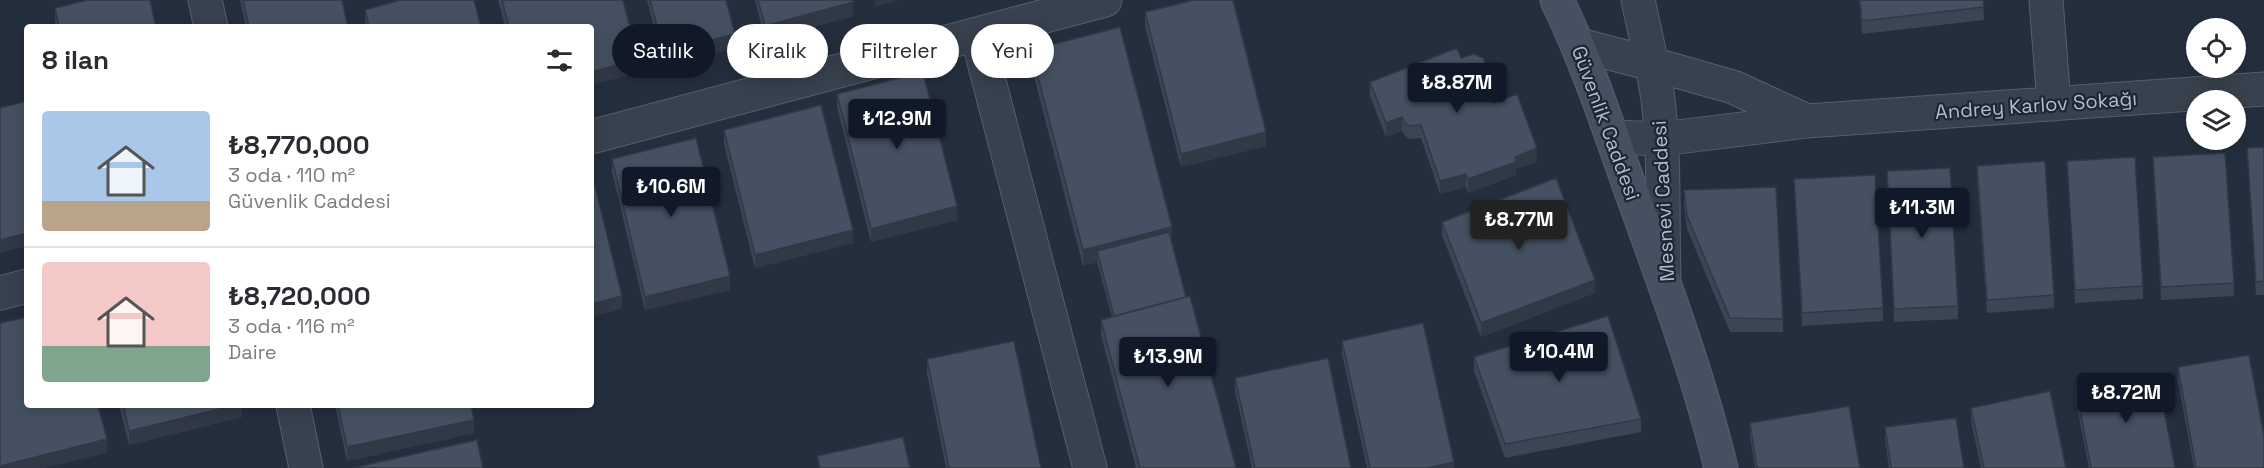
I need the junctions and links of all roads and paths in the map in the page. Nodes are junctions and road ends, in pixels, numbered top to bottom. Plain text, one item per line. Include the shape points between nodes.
1 (205, 0) edge
2 (1105, 0) edge
3 (1557, 0) edge
4 (1638, 0) edge
5 (2046, 0) edge
6 (210, 24) edge
7 (1017, 24) edge
8 (971, 37) edge
9 (1579, 45) junction
10 (1652, 64) junction
11 (988, 78) edge
12 (2264, 89) edge
13 (2055, 104) junction
14 (1807, 122) junction
15 (594, 136) edge
16 (1612, 137) junction
17 (1661, 139) junction
18 (1664, 281) junction
19 (24, 287) edge
20 (0, 293) edge
21 (294, 408) edge
22 (306, 468) edge
23 (1090, 468) edge
24 (1719, 468) edge

1 - 6 street
2 - 7 street
3 - 9 main road, Güvenlik Caddesi
4 - 10 street, Mesnevi Caddesi
5 - 13 street
8 - 15 street
9 - 10 street, Andrey Karlov Sokağı
9 - 16 main road, Güvenlik Caddesi
10 - 14 street, Andrey Karlov Sokağı via 1733,87
10 - 17 street, Mesnevi Caddesi
11 - 23 street
12 - 13 street, Andrey Karlov Sokağı
13 - 14 street, Andrey Karlov Sokağı
14 - 17 street, Andrey Karlov Sokağı
16 - 17 street, Andrey Karlov Sokağı
16 - 18 main road, Güvenlik Caddesi
17 - 18 street, Mesnevi Caddesi
18 - 24 main road, Mesnevi Caddesi via 1706,411
19 - 20 street
21 - 22 street

